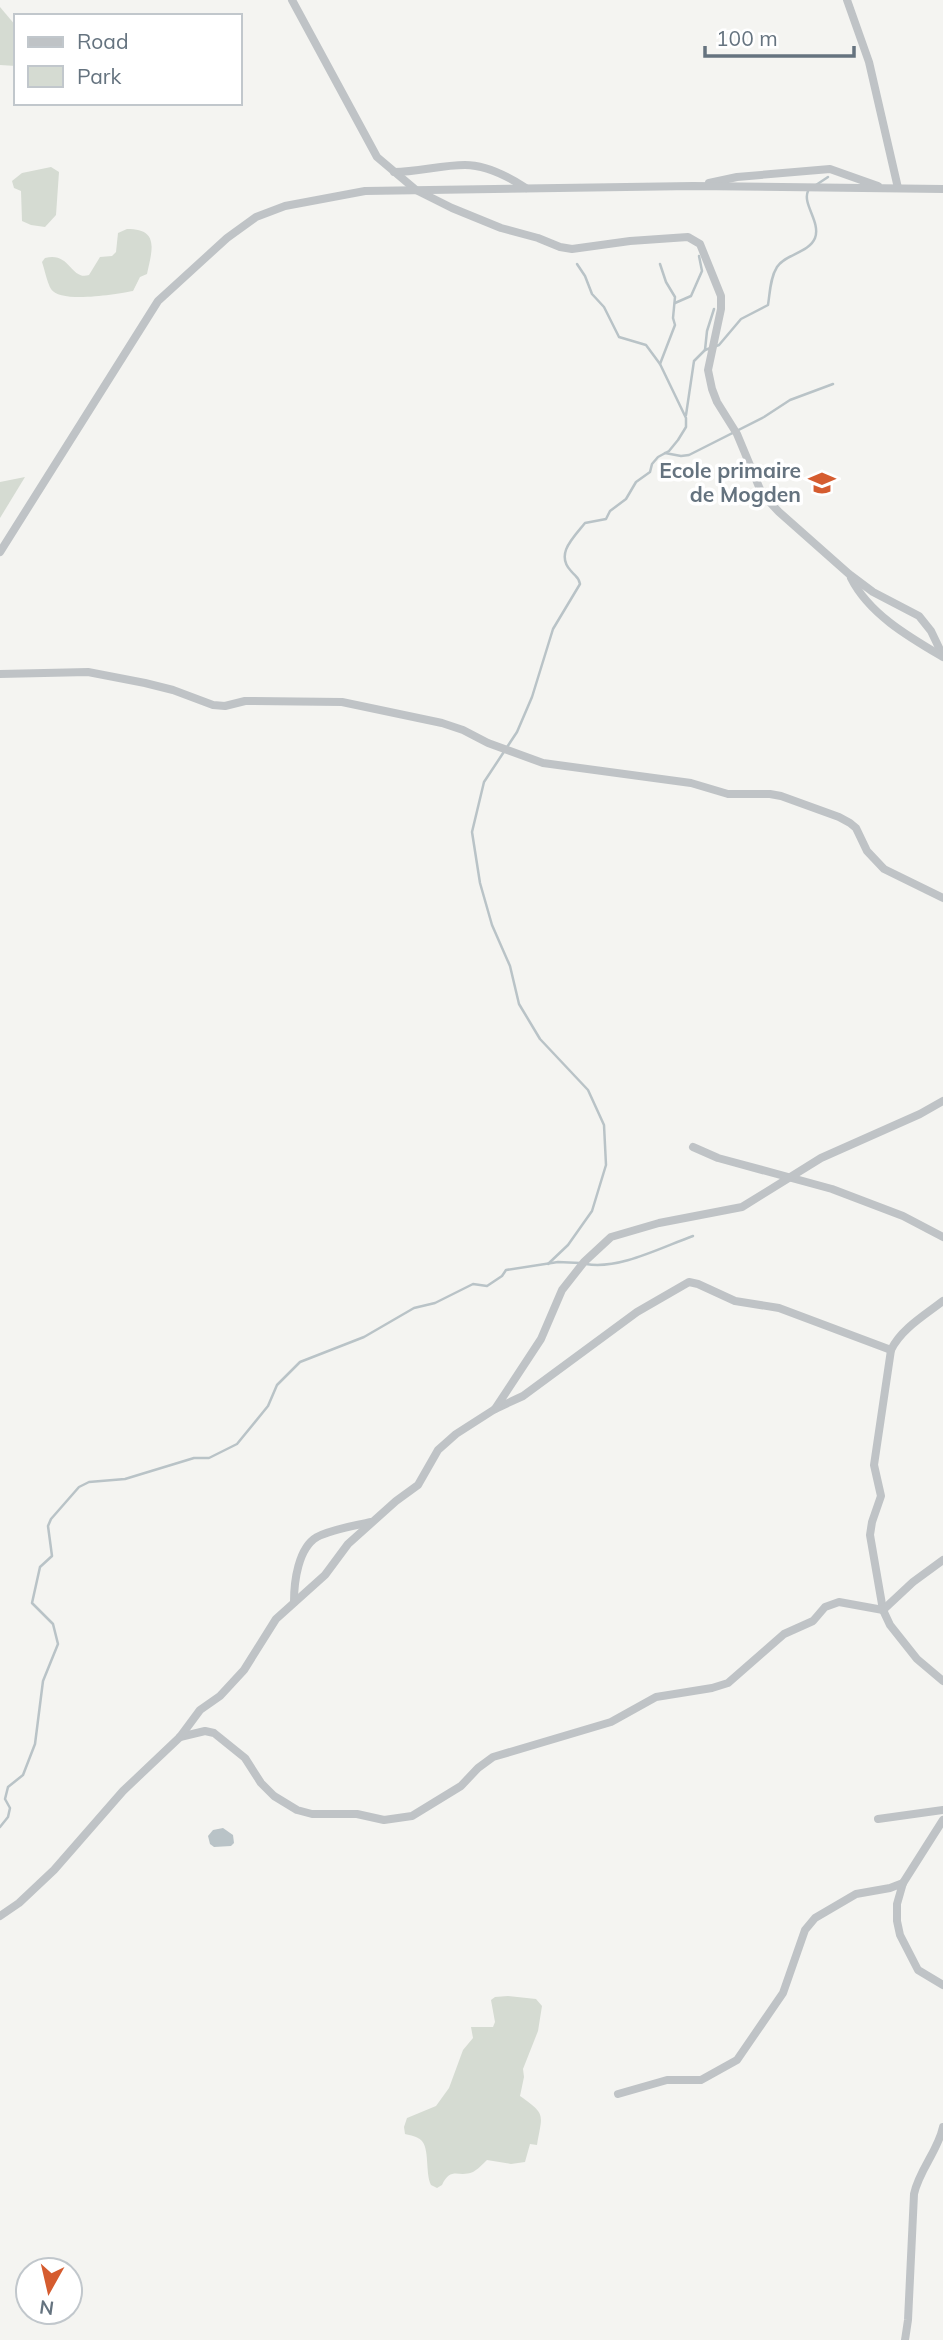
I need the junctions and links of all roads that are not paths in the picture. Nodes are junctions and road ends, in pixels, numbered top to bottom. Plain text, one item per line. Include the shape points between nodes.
1 (292, 0) edge
2 (847, 0) edge
3 (394, 172) junction
4 (693, 186) junction
5 (526, 188) junction
6 (884, 188) junction
7 (898, 188) junction
8 (943, 189) edge
9 (416, 190) junction
10 (0, 552) edge
11 (849, 574) junction
12 (943, 656) edge
13 (0, 674) edge
14 (943, 898) edge
15 (943, 1101) edge
16 (693, 1147) dead end
17 (789, 1179) junction
18 (943, 1237) edge
19 (943, 1301) edge
20 (891, 1350) junction
21 (495, 1409) junction
22 (373, 1521) junction
23 (943, 1560) edge
24 (294, 1602) junction
25 (883, 1610) junction
26 (943, 1681) edge
27 (180, 1737) junction
28 (943, 1810) edge
29 (878, 1819) dead end
30 (943, 1820) edge
31 (903, 1882) junction
32 (0, 1916) edge
33 (943, 1985) edge
34 (618, 2094) dead end
35 (942, 2135) edge
36 (905, 2340) edge

1 - 3 street via 377,157
2 - 7 street via 869,62
3 - 5 street via 468,165
3 - 9 street
4 - 5 street
4 - 6 street
4 - 6 street via 737,177 830,169
5 - 9 street
6 - 7 street
7 - 8 street
9 - 10 street via 365,191 285,206 256,217 227,237 158,301
9 - 11 street via 501,228 560,247 688,237 700,244 721,296 708,370 717,402 737,434 762,494
11 - 12 street via 869,604
11 - 12 street via 919,616
13 - 14 street via 88,672 225,706 245,701 342,702 442,723 543,763 691,783 728,794 794,799 850,823 884,869
15 - 17 street via 821,1158
16 - 17 street
17 - 18 street via 832,1188
17 - 21 street via 742,1207 611,1237 562,1290 541,1339
19 - 20 street via 907,1329
20 - 21 street via 779,1308 735,1301 689,1282 637,1312 523,1396
20 - 25 street via 874,1465 881,1496 870,1535
21 - 22 street via 438,1450 418,1485
22 - 24 street
22 - 24 street via 313,1539 295,1572
23 - 25 street
24 - 27 street via 276,1619 244,1670 200,1710
25 - 26 street via 917,1659
25 - 27 street via 832,1602 813,1621 784,1634 729,1683 656,1697 611,1722 493,1757 461,1786 399,1819 297,1810 274,1796 245,1758 214,1733
27 - 32 street via 123,1791 54,1870
28 - 29 street
30 - 31 street
31 - 33 street via 897,1904 900,1935 918,1970
31 - 34 street via 856,1894 815,1918 805,1930 783,1993 737,2060 702,2080 667,2080
35 - 36 street via 914,2194

